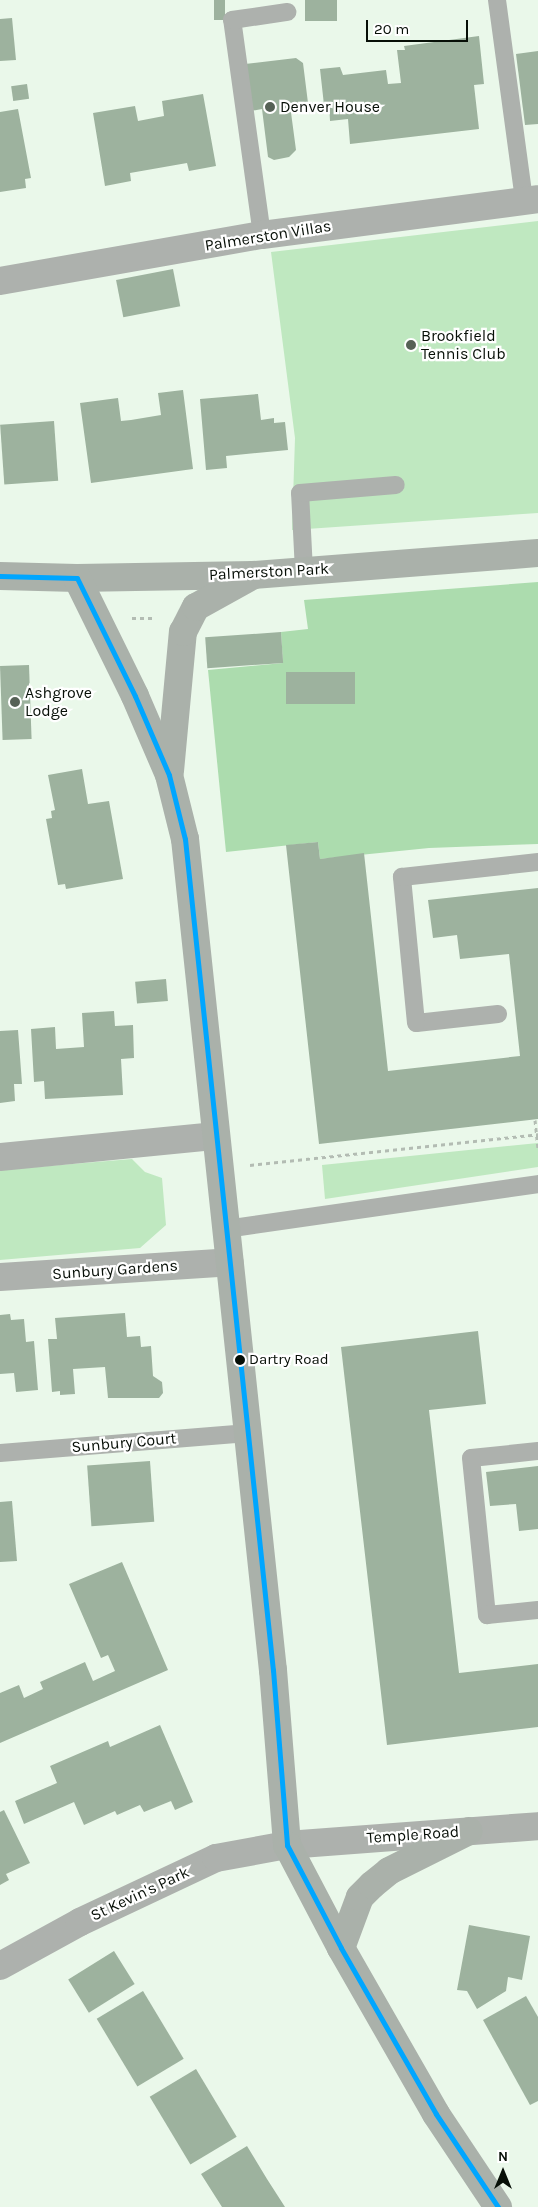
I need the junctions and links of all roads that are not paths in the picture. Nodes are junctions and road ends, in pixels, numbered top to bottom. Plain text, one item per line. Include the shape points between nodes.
1 (497, 0) edge
2 (287, 12) dead end
3 (531, 200) edge
4 (262, 235) junction
5 (0, 281) edge
6 (396, 485) dead end
7 (538, 553) edge
8 (304, 571) junction
9 (253, 575) junction
10 (0, 576) edge
11 (76, 578) junction
12 (169, 775) junction
13 (538, 862) edge
14 (498, 1014) dead end
15 (216, 1136) junction
16 (0, 1157) edge
17 (538, 1184) edge
18 (226, 1229) junction
19 (230, 1262) junction
20 (0, 1277) edge
21 (248, 1432) junction
22 (538, 1451) edge
23 (0, 1453) edge
24 (538, 1610) edge
25 (538, 1826) edge
26 (469, 1831) junction
27 (287, 1845) junction
28 (341, 1948) junction
29 (0, 1966) edge
30 (498, 2207) edge

1 - 3 lane
2 - 4 lane via 232,20
3 - 4 street, Palmerston Villas
4 - 5 street, Palmerston Villas
6 - 8 lane via 300,493
7 - 8 main road, Palmerston Park
8 - 9 main road, Palmerston Park
9 - 11 main road, Palmerston Park
9 - 12 main road via 196,606 182,632
10 - 11 main road, Palmerston Park
11 - 12 main road via 136,696
12 - 15 main road via 184,839
13 - 14 lane via 402,877 416,1023
15 - 16 street
15 - 18 main road
17 - 18 lane
18 - 19 main road
19 - 20 street, Sunbury Gardens
19 - 21 main road
21 - 23 lane, Sunbury Court
21 - 27 main road via 273,1670
22 - 24 lane via 471,1458 487,1614
25 - 26 street, Temple Road
26 - 27 street, Temple Road
26 - 28 main road via 389,1870 372,1885 360,1897
27 - 28 main road
27 - 29 street, St Kevin's Park via 216,1858 80,1922
28 - 30 main road via 436,2114

